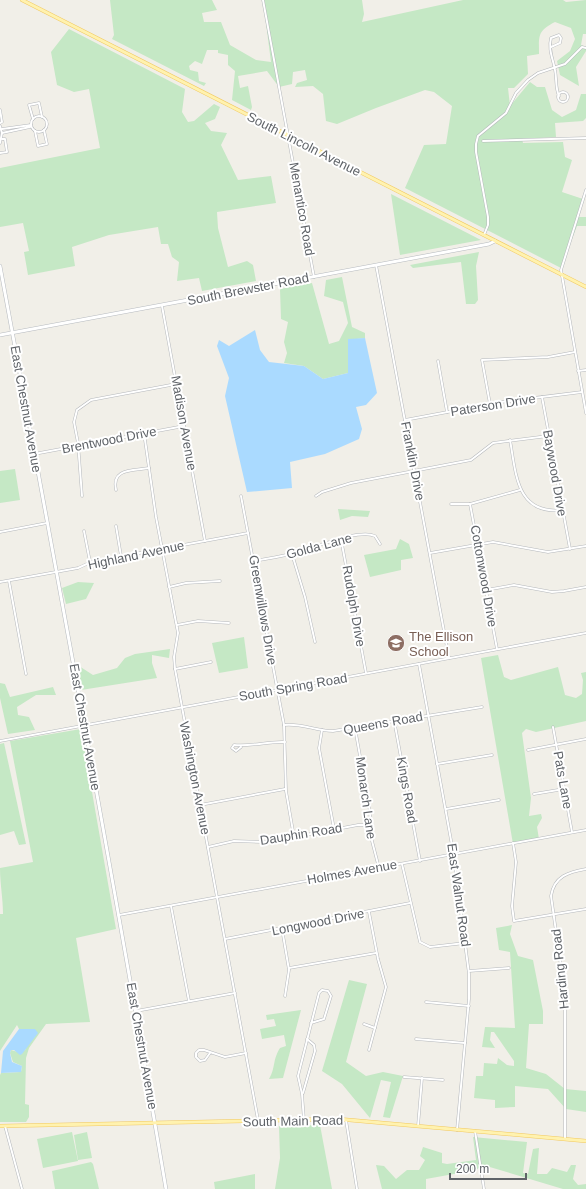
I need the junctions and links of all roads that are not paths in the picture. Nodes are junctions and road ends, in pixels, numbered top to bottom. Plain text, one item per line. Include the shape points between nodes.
1 (22, 0) edge
2 (263, 0) edge
3 (551, 47) junction
4 (586, 48) edge
5 (555, 67) junction
6 (559, 96) junction
7 (0, 110) edge
8 (42, 117) junction
9 (33, 120) junction
10 (0, 123) edge
11 (31, 125) junction
12 (0, 126) edge
13 (2, 129) junction
14 (44, 130) junction
15 (35, 131) junction
16 (2, 132) junction
17 (288, 136) junction
18 (586, 138) edge
19 (2, 139) junction
20 (483, 141) dead end
21 (0, 143) edge
22 (0, 153) edge
23 (586, 190) edge
24 (484, 235) junction
25 (495, 241) junction
26 (376, 265) junction
27 (0, 266) edge
28 (561, 274) junction
29 (314, 277) junction
30 (586, 287) edge
31 (162, 306) junction
32 (12, 332) junction
33 (0, 335) edge
34 (574, 352) junction
35 (438, 361) dead end
36 (586, 370) edge
37 (578, 371) junction
38 (176, 384) junction
39 (582, 392) junction
40 (542, 397) junction
41 (490, 404) junction
42 (447, 412) junction
43 (586, 413) edge
44 (405, 420) junction
45 (184, 426) junction
46 (144, 433) junction
47 (548, 436) junction
48 (510, 440) junction
49 (78, 446) junction
50 (34, 454) junction
51 (149, 468) junction
52 (415, 470) junction
53 (116, 490) dead end
54 (520, 490) junction
55 (82, 496) dead end
56 (241, 496) dead end
57 (316, 496) dead end
58 (451, 504) dead end
59 (470, 504) junction
60 (562, 510) junction
61 (47, 523) junction
62 (116, 526) dead end
63 (0, 532) edge
64 (84, 532) dead end
65 (248, 533) junction
66 (341, 539) junction
67 (205, 541) junction
68 (380, 544) dead end
69 (478, 545) junction
70 (586, 546) edge
71 (162, 549) junction
72 (570, 549) junction
73 (430, 553) junction
74 (292, 554) junction
75 (121, 556) junction
76 (254, 561) junction
77 (90, 562) junction
78 (56, 572) junction
79 (9, 581) junction
80 (220, 581) dead end
81 (0, 582) edge
82 (169, 587) junction
83 (586, 587) edge
84 (486, 590) junction
85 (229, 623) dead end
86 (177, 625) junction
87 (586, 633) edge
88 (315, 642) dead end
89 (497, 649) junction
90 (449, 658) junction
91 (211, 662) dead end
92 (419, 664) junction
93 (175, 669) junction
94 (366, 673) junction
95 (26, 674) dead end
96 (277, 690) junction
97 (182, 707) junction
98 (482, 707) dead end
99 (428, 714) junction
100 (394, 720) junction
101 (85, 725) junction
102 (284, 725) junction
103 (354, 727) junction
104 (553, 727) dead end
105 (322, 730) junction
106 (586, 739) edge
107 (0, 741) edge
108 (285, 742) junction
109 (556, 744) junction
110 (241, 747) dead end
111 (528, 750) dead end
112 (492, 755) dead end
113 (437, 764) junction
114 (286, 789) junction
115 (564, 789) junction
116 (534, 794) dead end
117 (499, 800) dead end
118 (200, 805) junction
119 (446, 809) junction
120 (372, 825) junction
121 (334, 830) junction
122 (586, 830) edge
123 (572, 832) junction
124 (294, 837) junction
125 (513, 843) junction
126 (208, 846) junction
127 (454, 854) junction
128 (420, 860) junction
129 (402, 864) junction
130 (379, 868) junction
131 (586, 869) edge
132 (217, 897) junction
133 (410, 903) junction
134 (171, 906) junction
135 (586, 909) edge
136 (369, 912) junction
137 (119, 915) junction
138 (554, 915) junction
139 (282, 929) junction
140 (225, 939) junction
141 (465, 943) junction
142 (376, 952) junction
143 (289, 968) junction
144 (509, 968) dead end
145 (469, 971) junction
146 (235, 992) junction
147 (285, 996) dead end
148 (189, 1001) junction
149 (426, 1002) dead end
150 (469, 1006) junction
151 (136, 1011) junction
152 (311, 1023) junction
153 (364, 1024) dead end
154 (375, 1028) junction
155 (307, 1039) junction
156 (416, 1039) dead end
157 (465, 1043) junction
158 (369, 1050) dead end
159 (210, 1053) junction
160 (246, 1053) junction
161 (404, 1076) dead end
162 (422, 1078) junction
163 (443, 1080) dead end
164 (302, 1094) junction
165 (304, 1120) junction
166 (346, 1120) junction
167 (258, 1121) junction
168 (156, 1124) junction
169 (0, 1126) edge
170 (5, 1126) junction
171 (418, 1126) junction
172 (457, 1130) junction
173 (475, 1131) junction
174 (565, 1139) junction
175 (586, 1141) edge
176 (22, 1189) edge
177 (166, 1189) edge
178 (357, 1189) edge
179 (484, 1189) edge

1 - 17 main road, South Lincoln Avenue
2 - 17 street, Menantico Road
3 - 3 street via 551,38 559,35 560,43
3 - 5 street
4 - 5 street via 582,47 572,59
5 - 6 street
5 - 24 street via 528,80 516,93 506,113 476,139 488,217
6 - 6 street via 562,102 568,100 565,93
7 - 10 street
8 - 9 street
8 - 9 street via 39,103 30,105
8 - 14 street via 47,123
9 - 11 street
11 - 13 street
11 - 15 street
11 - 16 street
12 - 13 street
13 - 16 street
14 - 15 street
14 - 15 street via 47,144 38,146
16 - 19 street
17 - 24 main road, South Lincoln Avenue
17 - 29 street, Menantico Road
18 - 20 street
19 - 21 street
19 - 22 street via 5,139 7,152
23 - 28 street
24 - 25 main road, South Lincoln Avenue
25 - 26 street, South Brewster Road
25 - 28 main road, South Lincoln Avenue
26 - 29 street, South Brewster Road
26 - 44 street, Franklin Drive
27 - 32 street, East Chestnut Avenue
28 - 30 main road, South Lincoln Avenue
28 - 34 street
29 - 31 street, South Brewster Road
31 - 32 street, South Brewster Road
31 - 38 street, Madison Avenue
32 - 33 street, South Brewster Road
32 - 50 street, East Chestnut Avenue
34 - 37 street
34 - 41 street via 548,357 482,360
35 - 42 street
36 - 37 street
37 - 39 street
38 - 45 street, Madison Avenue
38 - 49 street via 85,403 77,410 74,422
39 - 40 street, Paterson Drive
39 - 43 street
40 - 41 street, Paterson Drive
40 - 47 street, Baywood Drive
41 - 42 street, Paterson Drive
42 - 44 street, Paterson Drive
44 - 52 street, Franklin Drive
45 - 46 street, Brentwood Drive
45 - 67 street, Madison Avenue
46 - 49 street, Brentwood Drive
46 - 51 street, Washington Avenue
47 - 48 street
47 - 60 street, Baywood Drive
48 - 52 street via 493,443 471,460
48 - 54 street
49 - 50 street, Brentwood Drive
49 - 55 street
50 - 61 street, East Chestnut Avenue
51 - 53 street via 118,475 114,480
51 - 71 street, Washington Avenue
52 - 57 street via 347,484
52 - 73 street, Franklin Drive
54 - 59 street
54 - 60 street via 537,507
56 - 65 street, Greenwillows Drive
58 - 59 street
59 - 69 street, Cottonwood Drive
60 - 72 street, Baywood Drive
61 - 63 street
61 - 78 street, East Chestnut Avenue
62 - 75 street
64 - 77 street
65 - 67 street, Highland Avenue
65 - 76 street, Greenwillows Drive
66 - 68 street, Golda Lane via 369,534 377,538
66 - 74 street, Golda Lane
66 - 94 street, Rudolph Drive
67 - 71 street, Highland Avenue
69 - 72 street via 499,542 548,552
69 - 73 street
69 - 84 street, Cottonwood Drive
70 - 72 street
71 - 75 street, Highland Avenue
71 - 82 street, Washington Avenue
73 - 90 street, Franklin Drive
74 - 76 street, Golda Lane
74 - 88 street
75 - 77 street, Highland Avenue
76 - 96 street, Greenwillows Drive
77 - 78 street, Highland Avenue via 78,568
78 - 79 street, Highland Avenue
78 - 101 street, East Chestnut Avenue
79 - 81 street, Highland Avenue
79 - 95 street
80 - 82 street
82 - 86 street, Washington Avenue
83 - 84 street via 556,592 514,585
84 - 89 street, Cottonwood Drive
85 - 86 street via 198,621
86 - 93 street, Washington Avenue
87 - 89 street, South Spring Road
89 - 90 street, South Spring Road
90 - 92 street, South Spring Road
91 - 93 street
92 - 94 street, South Spring Road
92 - 99 street, East Walnut Road
93 - 97 street, Washington Avenue
94 - 96 street, South Spring Road
96 - 97 street, South Spring Road
96 - 102 street, Greenwillows Drive
97 - 101 street, South Spring Road
97 - 118 street, Washington Avenue
98 - 99 street, Queens Road
99 - 100 street, Queens Road
99 - 113 street, East Walnut Road
100 - 103 street, Queens Road
100 - 128 street, Kings Road
101 - 107 street, South Spring Road
101 - 137 street, East Chestnut Avenue
102 - 105 street, Queens Road via 304,725
102 - 108 street, Greenwillows Drive
103 - 105 street, Queens Road via 333,731
103 - 120 street, Monarch Lane
104 - 109 street, Pats Lane
105 - 121 street via 319,748
106 - 109 street
108 - 110 street via 234,745 232,748 236,751
108 - 114 street, Greenwillows Drive
109 - 111 street
109 - 115 street, Pats Lane
112 - 113 street
113 - 119 street, East Walnut Road
114 - 118 street
114 - 124 street, Greenwillows Drive
115 - 116 street
115 - 123 street, Pats Lane
117 - 119 street
118 - 126 street, Washington Avenue
119 - 127 street, East Walnut Road
120 - 121 street, Dauphin Road
120 - 130 street, Monarch Lane via 372,841
121 - 124 street, Dauphin Road
122 - 123 street, Holmes Avenue
123 - 125 street, Holmes Avenue
124 - 126 street, Dauphin Road via 262,842 234,841
125 - 127 street, Holmes Avenue
125 - 138 street via 516,862 512,893 514,920
126 - 132 street, Washington Avenue
127 - 128 street, Holmes Avenue
127 - 141 street, East Walnut Road
128 - 129 street, Holmes Avenue
129 - 130 street, Holmes Avenue
129 - 133 street
130 - 132 street, Holmes Avenue
131 - 138 street, Harding Road via 566,874 555,884 551,896
132 - 134 street, Holmes Avenue
132 - 140 street, Washington Avenue
133 - 136 street, Longwood Drive
133 - 141 street via 418,939 424,945 434,948
134 - 137 street, Holmes Avenue
134 - 148 street
135 - 138 street
136 - 139 street, Longwood Drive
136 - 142 street
137 - 151 street, East Chestnut Avenue
138 - 174 street, Harding Road via 565,995
139 - 140 street, Longwood Drive
139 - 143 street
140 - 146 street, Washington Avenue
141 - 145 street, East Walnut Road
142 - 143 street
142 - 154 street via 386,987
143 - 147 street
144 - 145 street
145 - 150 street, East Walnut Road
146 - 148 street
146 - 160 street, Washington Avenue
148 - 151 street
149 - 150 street
150 - 157 street, East Walnut Road
151 - 168 street, East Chestnut Avenue
152 - 152 street via 324,1019 331,996 328,991 322,990 319,993
152 - 155 street
153 - 154 street
154 - 158 street
155 - 164 street via 298,1076
155 - 164 street via 314,1045 315,1051
156 - 157 street
157 - 172 street, East Walnut Road
159 - 159 street via 205,1060 200,1061 196,1057 199,1050
159 - 160 street via 225,1057
160 - 167 street, Washington Avenue
161 - 162 street
162 - 163 street
162 - 171 street
164 - 165 street
165 - 166 main road, South Main Road
165 - 167 main road, South Main Road
166 - 171 main road, South Main Road
166 - 178 street
167 - 168 main road, South Main Road
168 - 170 main road, South Main Road
168 - 177 street, East Chestnut Avenue
169 - 170 main road, South Main Road
170 - 176 street
171 - 172 main road, South Main Road
172 - 173 main road, South Main Road
173 - 174 main road, South Main Road
173 - 179 street
174 - 175 main road, South Main Road

